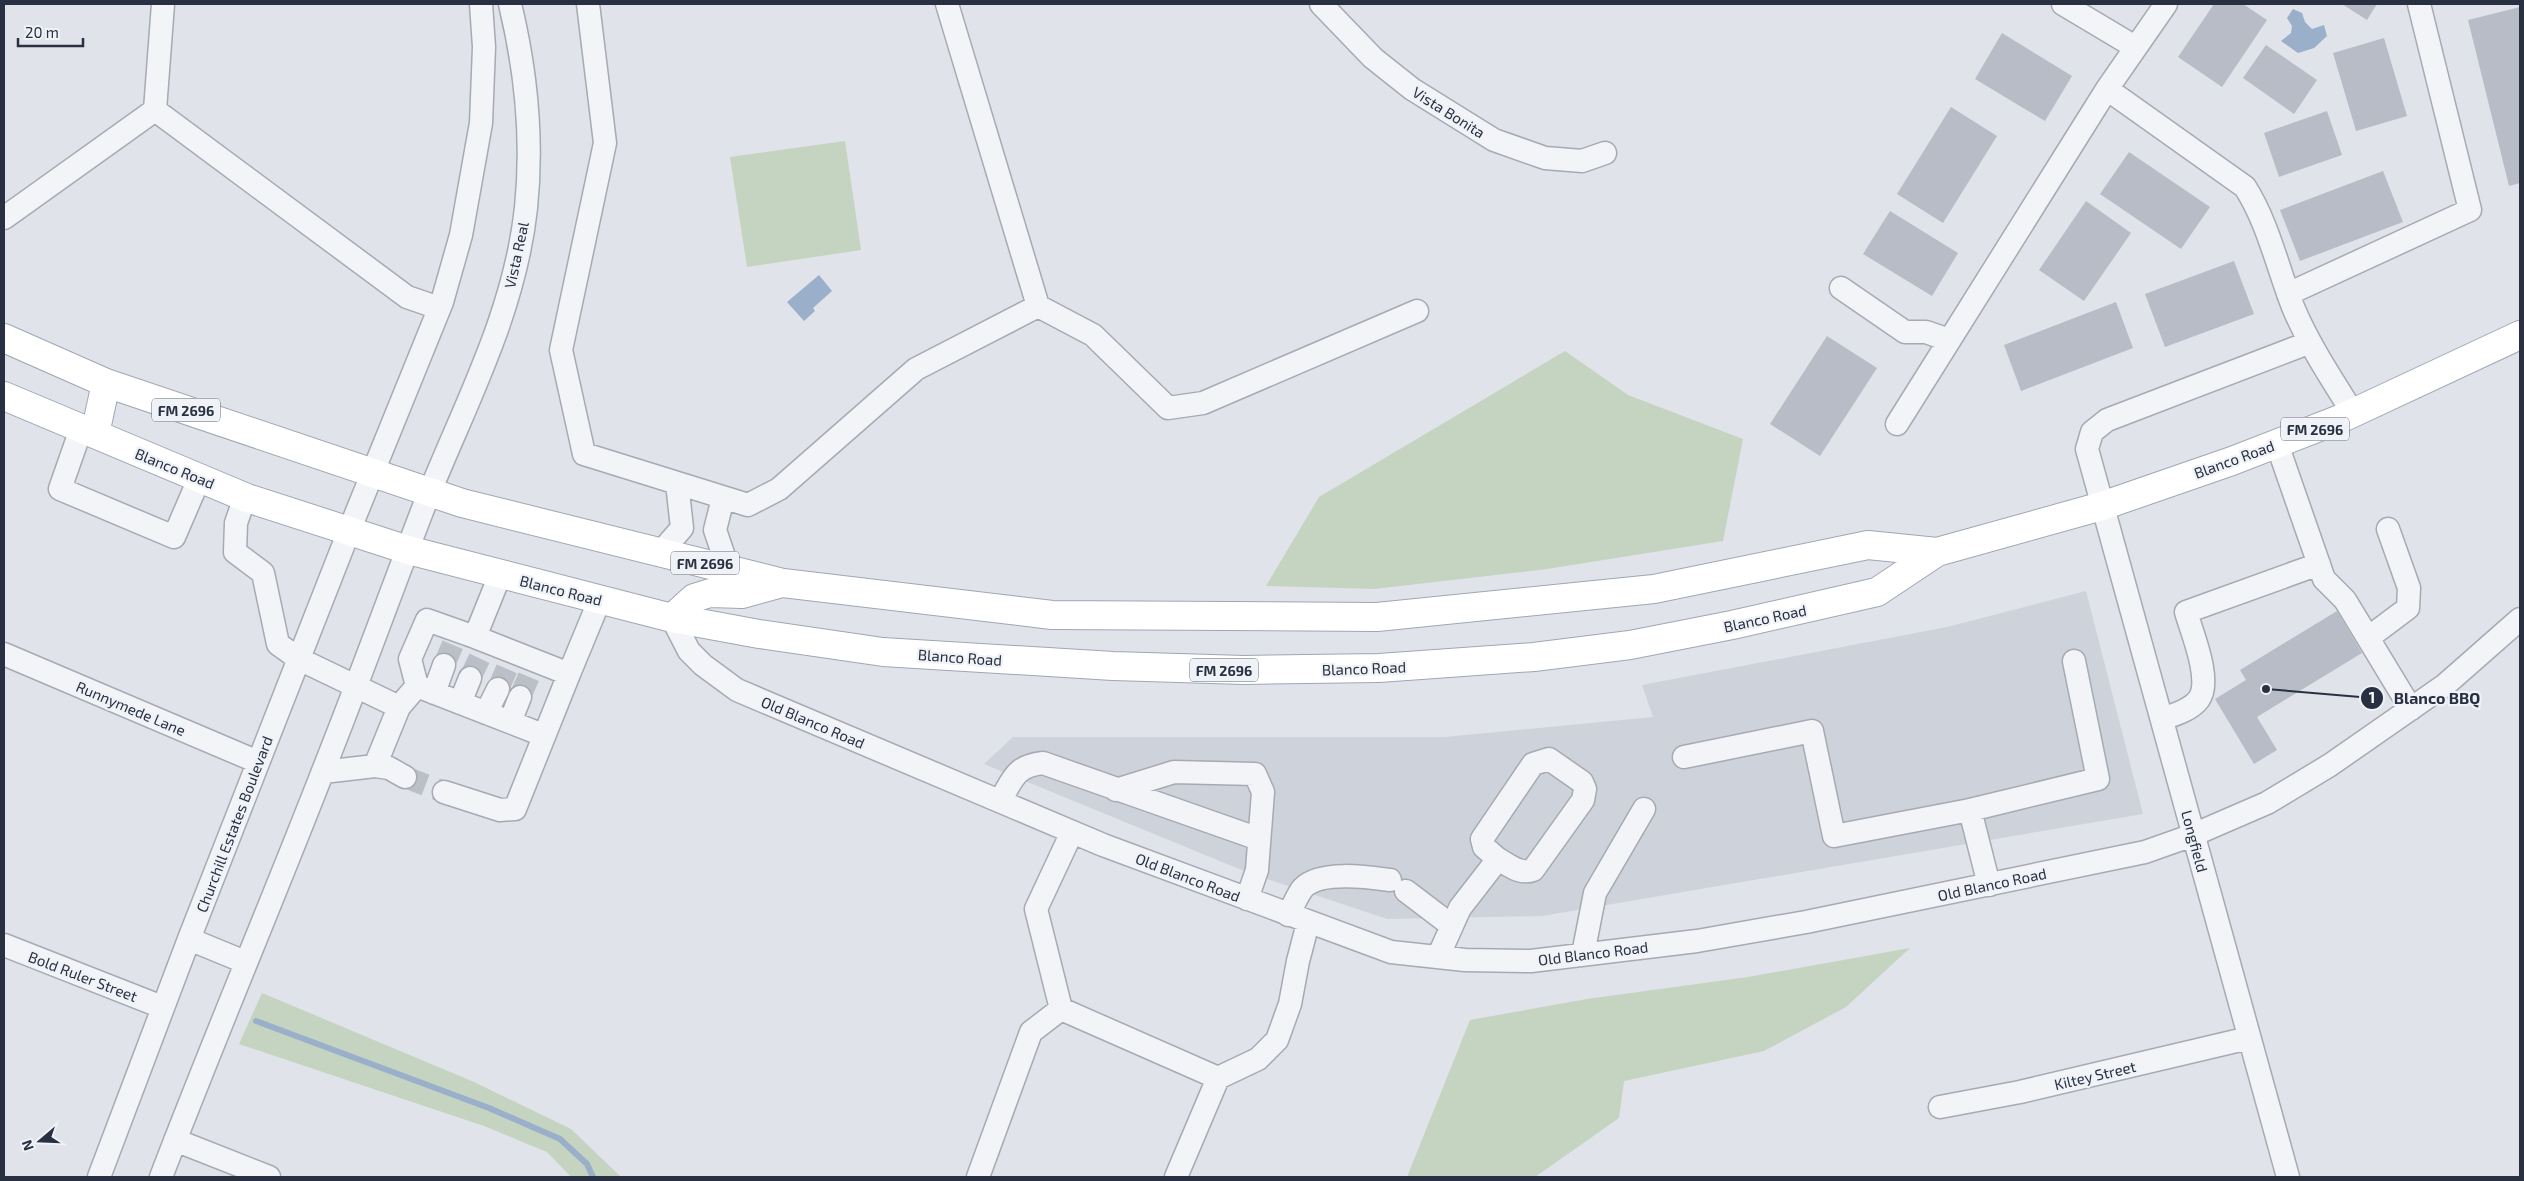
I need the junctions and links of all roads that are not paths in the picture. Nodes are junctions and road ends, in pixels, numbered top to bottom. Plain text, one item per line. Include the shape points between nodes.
1 (163, 4) edge
2 (481, 4) edge
3 (510, 4) edge
4 (588, 4) edge
5 (947, 4) edge
6 (1321, 4) edge
7 (2063, 4) edge
8 (2166, 4) edge
9 (2419, 4) edge
10 (2135, 47) junction
11 (2107, 89) junction
12 (155, 110) junction
13 (1606, 153) dead end
14 (4, 218) edge
15 (1841, 288) dead end
16 (2288, 294) junction
17 (1038, 306) junction
18 (439, 308) junction
19 (1417, 312) dead end
20 (2520, 335) edge
21 (4, 338) edge
22 (1949, 340) junction
23 (2308, 343) junction
24 (106, 383) junction
25 (4, 396) edge
26 (2353, 413) junction
27 (1897, 424) dead end
28 (88, 432) junction
29 (2277, 444) junction
30 (372, 473) junction
31 (199, 479) junction
32 (677, 483) junction
33 (430, 492) junction
34 (245, 497) junction
35 (723, 498) junction
36 (2102, 506) junction
37 (2388, 529) dead end
38 (349, 531) junction
39 (408, 550) junction
40 (661, 552) junction
41 (1937, 552) junction
42 (2319, 564) junction
43 (728, 568) junction
44 (500, 574) junction
45 (784, 583) junction
46 (600, 600) junction
47 (672, 618) junction
48 (2520, 619) edge
49 (2368, 638) junction
50 (471, 642) junction
51 (4, 654) edge
52 (299, 658) junction
53 (2074, 661) dead end
54 (444, 665) tunnel mouth
55 (569, 674) junction
56 (470, 678) tunnel mouth
57 (356, 686) junction
58 (425, 689) junction
59 (498, 689) tunnel mouth
60 (520, 697) tunnel mouth
61 (460, 703) junction
62 (399, 707) junction
63 (2411, 709) junction
64 (486, 713) junction
65 (2162, 720) junction
66 (510, 722) junction
67 (543, 735) junction
68 (1684, 757) dead end
69 (258, 762) junction
70 (375, 766) junction
71 (323, 772) junction
72 (405, 777) tunnel mouth
73 (1116, 790) junction
74 (444, 792) tunnel mouth
75 (1000, 802) junction
76 (1644, 808) dead end
77 (1970, 810) junction
78 (1072, 832) junction
79 (2193, 835) junction
80 (1259, 839) junction
81 (1498, 858) junction
82 (1989, 885) junction
83 (1247, 900) junction
84 (1298, 919) junction
85 (1452, 926) junction
86 (189, 939) junction
87 (4, 945) edge
88 (1583, 954) junction
89 (1438, 957) junction
90 (245, 962) junction
91 (162, 1008) junction
92 (1061, 1009) junction
93 (2250, 1038) junction
94 (1218, 1078) junction
95 (1940, 1106) dead end
96 (175, 1140) junction
97 (99, 1177) edge
98 (161, 1177) edge
99 (269, 1177) edge
100 (978, 1177) edge
101 (1176, 1177) edge
102 (2288, 1177) edge

1 - 12 street
2 - 18 street via 484,48 481,123 460,235
3 - 33 street, Vista Real via 522,54 528,130 526,209 512,281 494,342
4 - 32 street via 606,143 561,350 584,454
5 - 17 street
6 - 13 street, Vista Bonita via 1373,58 1412,89 1494,140 1545,158 1582,161
7 - 10 street
8 - 10 street
9 - 16 street via 2470,210
10 - 11 street
11 - 16 street via 2245,186 2259,208
11 - 22 street
12 - 14 street
12 - 18 street via 407,298
15 - 22 street via 1905,332 1926,332
16 - 23 street
17 - 19 street via 1093,335 1168,408 1203,403
17 - 35 street via 916,370 779,489 748,505
18 - 30 street
20 - 26 main road, Blanco Road / FM 2696
21 - 24 main road, Blanco Road / FM 2696
22 - 27 street
23 - 26 street
23 - 36 street, Longfield via 2107,420 2092,432 2087,449
24 - 28 main road
24 - 30 main road, Blanco Road / FM 2696
25 - 28 main road, Blanco Road / FM 2696
26 - 29 main road, Blanco Road / FM 2696
28 - 31 main road, Blanco Road / FM 2696
28 - 31 street via 60,489 68,493 174,537
29 - 36 main road, Blanco Road / FM 2696
29 - 42 street
30 - 33 main road, Blanco Road / FM 2696
30 - 38 street, Churchill Estates Boulevard
31 - 34 main road, Blanco Road / FM 2696
32 - 35 street
32 - 40 street via 682,528
33 - 39 street, Vista Real
33 - 40 main road, Blanco Road / FM 2696
34 - 38 main road, Blanco Road / FM 2696
34 - 52 street via 236,523 235,552 264,573 278,644
35 - 43 street via 715,530
36 - 41 main road, Blanco Road / FM 2696
36 - 65 street, Longfield
37 - 49 street via 2410,588 2408,608
38 - 39 main road, Blanco Road / FM 2696
38 - 52 street, Churchill Estates Boulevard
39 - 44 main road, Blanco Road / FM 2696
39 - 57 street
40 - 43 main road, Blanco Road / FM 2696
41 - 45 main road, Blanco Road / FM 2696 via 1868,545 1654,589 1377,616 1052,615
41 - 47 main road, Blanco Road / FM 2696 via 1877,592 1732,626 1630,645 1534,657 1379,668 1244,670 1150,667 883,652
42 - 49 street via 2324,579 2345,600
42 - 65 street via 2186,612 2204,678 2200,698 2186,710
43 - 45 main road, Blanco Road / FM 2696
44 - 46 main road, Blanco Road / FM 2696
44 - 50 street
45 - 47 main road via 742,594 710,593 694,598
46 - 47 main road, Blanco Road / FM 2696
46 - 55 street
47 - 75 street, Old Blanco Road via 688,651 737,690
48 - 63 street, Old Blanco Road via 2445,685
49 - 63 street
50 - 55 street via 533,669
50 - 58 street via 427,620 410,659
51 - 69 street, Runnymede Lane
52 - 57 street
52 - 69 street, Churchill Estates Boulevard
53 - 77 street via 2098,779
54 - 58 street
55 - 67 street
56 - 61 street
57 - 62 street
57 - 71 street
58 - 61 street
58 - 62 street
59 - 64 street
60 - 66 street
61 - 64 street
62 - 70 street
63 - 79 street, Old Blanco Road via 2330,766 2267,803
64 - 66 street
65 - 79 street, Longfield
66 - 67 street
67 - 74 street via 515,809 500,810
68 - 77 street via 1812,731 1834,836
69 - 86 street, Churchill Estates Boulevard
70 - 71 street
70 - 72 street via 389,768
71 - 90 street
73 - 75 street via 1042,763 1017,771
73 - 80 street
73 - 80 street via 1174,772 1255,774 1263,792
75 - 78 street, Old Blanco Road
76 - 88 street via 1595,893
77 - 82 street
78 - 83 street, Old Blanco Road
78 - 92 street via 1036,909
79 - 82 street, Old Blanco Road via 2144,852
79 - 93 street, Longfield
80 - 83 street via 1257,870
81 - 81 street via 1484,847 1482,839 1533,764 1549,759 1582,782 1585,789 1582,800 1533,870 1519,871
81 - 85 street via 1460,908
82 - 88 street, Old Blanco Road via 1706,939
83 - 84 street, Old Blanco Road
84 - 85 street via 1302,889 1308,884 1329,878 1361,876 1398,886
84 - 89 street, Old Blanco Road via 1391,952
84 - 94 street via 1298,961 1290,1004 1278,1040 1258,1059
85 - 89 street
86 - 90 street
86 - 91 street, Churchill Estates Boulevard
87 - 91 street, Bold Ruler Street
88 - 89 street, Old Blanco Road via 1531,961
90 - 96 street
91 - 97 street, Churchill Estates Boulevard
92 - 94 street
92 - 100 street via 1031,1032
93 - 95 street, Kiltey Street via 2020,1092
93 - 102 street, Longfield
94 - 101 street
96 - 98 street
96 - 99 street

